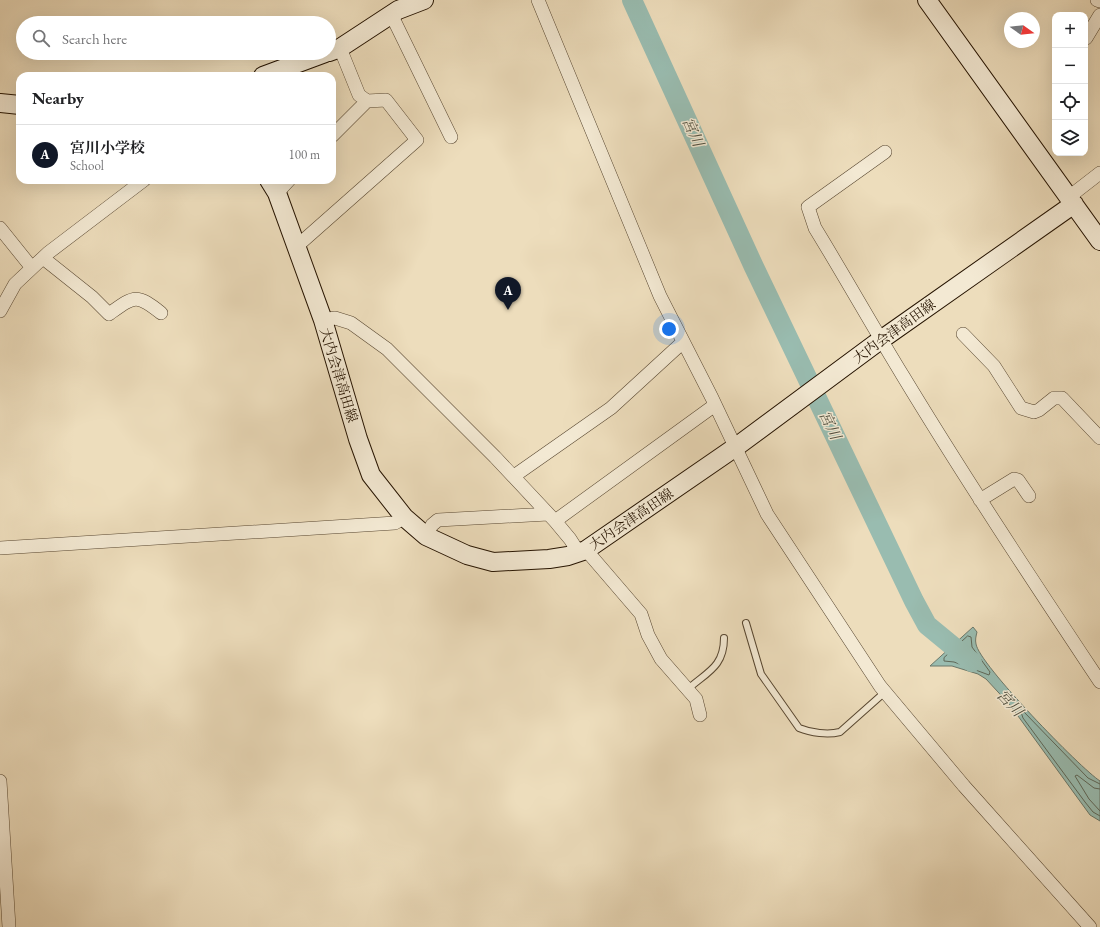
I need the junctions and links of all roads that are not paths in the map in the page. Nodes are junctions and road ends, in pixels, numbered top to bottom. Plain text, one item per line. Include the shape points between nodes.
1 (424, 0) edge
2 (538, 0) edge
3 (928, 0) edge
4 (1097, 0) edge
5 (1100, 1) edge
6 (391, 14) junction
7 (1100, 15) edge
8 (1088, 35) edge
9 (336, 48) edge
10 (336, 59) edge
11 (307, 60) edge
12 (274, 72) edge
13 (367, 101) junction
14 (0, 103) edge
15 (16, 105) edge
16 (336, 132) edge
17 (451, 137) dead end
18 (885, 152) dead end
19 (1100, 173) edge
20 (139, 184) edge
21 (273, 186) edge
22 (1072, 200) junction
23 (0, 228) edge
24 (1100, 241) edge
25 (296, 247) junction
26 (43, 258) junction
27 (32, 268) junction
28 (0, 311) edge
29 (161, 313) dead end
30 (323, 320) junction
31 (963, 334) dead end
32 (683, 342) junction
33 (879, 342) junction
34 (715, 405) junction
35 (1100, 438) edge
36 (738, 445) junction
37 (514, 476) junction
38 (1029, 496) dead end
39 (980, 500) junction
40 (404, 517) junction
41 (552, 517) junction
42 (426, 536) junction
43 (0, 548) edge
44 (582, 552) junction
45 (746, 623) dead end
46 (724, 638) dead end
47 (1095, 665) edge
48 (1100, 682) edge
49 (688, 689) junction
50 (886, 692) junction
51 (700, 715) dead end
52 (0, 782) edge
53 (9, 927) edge
54 (1090, 927) edge

1 - 6 main road
2 - 32 street via 660,296
3 - 22 main road
4 - 5 street
6 - 9 main road
6 - 17 street
7 - 8 street
10 - 13 street via 359,95
11 - 12 main road
13 - 16 street
13 - 25 street via 386,100 417,140
14 - 15 main road
18 - 33 street via 808,207 815,228
19 - 22 street
20 - 26 street
21 - 25 main road, 大内会津高田線
22 - 24 main road
22 - 33 main road, 大内会津高田線
23 - 27 street
25 - 30 main road, 大内会津高田線
26 - 27 street
26 - 29 street via 110,314 128,300 135,298 146,301
27 - 28 street via 15,284
30 - 37 street via 335,318 351,323 387,349
30 - 40 main road, 大内会津高田線 via 371,474
31 - 35 street via 994,366 1021,408 1034,412 1054,398 1062,398
32 - 34 street
32 - 37 street via 611,408
33 - 36 main road, 大内会津高田線
33 - 39 street
34 - 36 street
34 - 41 street
36 - 44 main road, 大内会津高田線
36 - 50 street via 768,514
37 - 41 street
38 - 39 street via 1018,480 1014,479
39 - 47 street
40 - 42 main road, 大内会津高田線
40 - 43 street via 395,523
41 - 42 street via 438,520
41 - 44 street
42 - 44 main road, 大内会津高田線 via 468,555 493,562 549,559
44 - 49 street via 642,614 648,635 661,658
45 - 50 lane via 761,674 799,728 834,734 840,732
46 - 49 lane via 724,649 719,662
47 - 48 street
49 - 51 street via 696,698
50 - 54 street via 964,786
52 - 53 street

